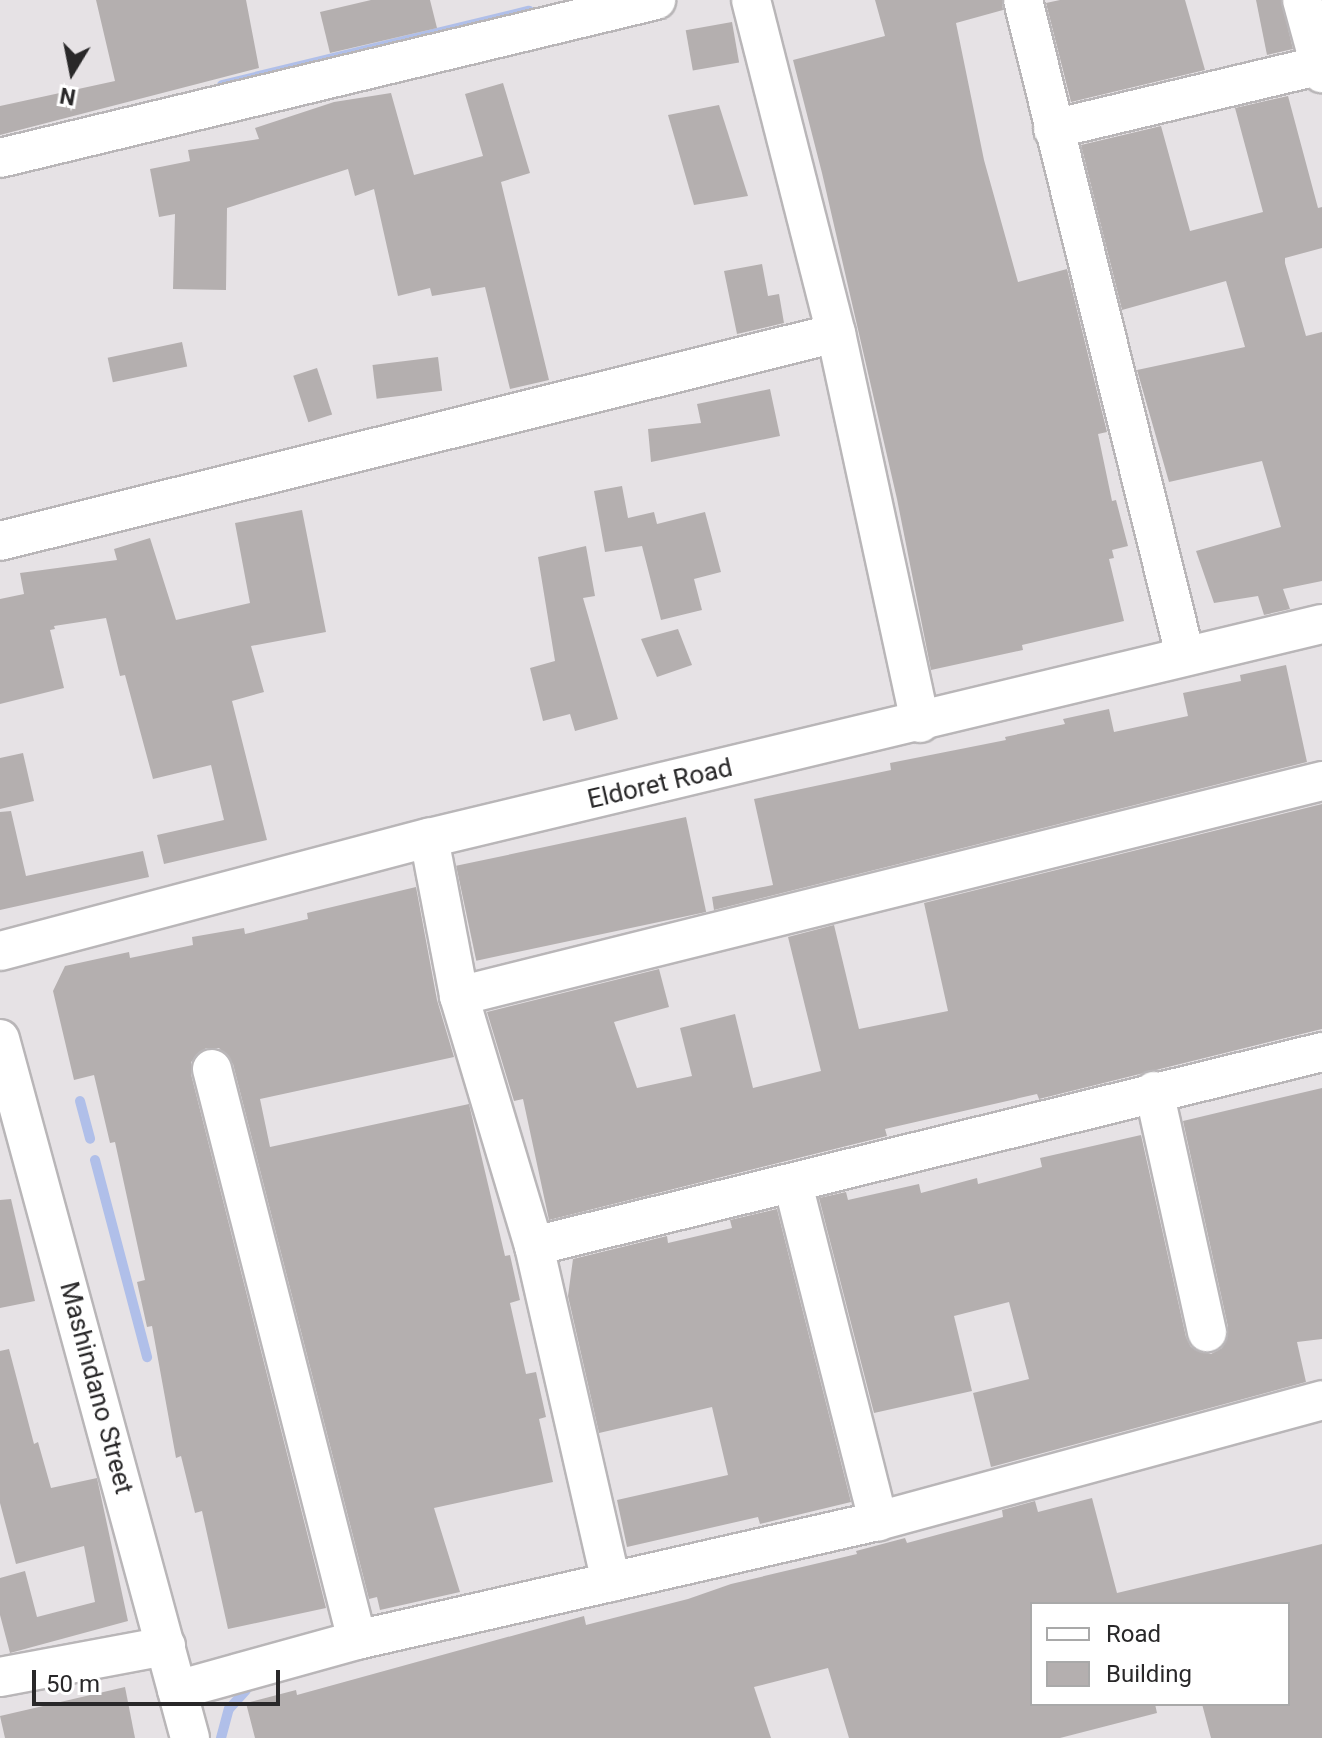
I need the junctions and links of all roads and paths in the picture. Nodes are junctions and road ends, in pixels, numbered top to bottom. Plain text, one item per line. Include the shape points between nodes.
1 (656, 0) edge
2 (751, 0) edge
3 (1023, 0) edge
4 (1302, 0) edge
5 (1321, 68) edge
6 (1053, 129) junction
7 (0, 158) edge
8 (836, 333) junction
9 (0, 541) edge
10 (1320, 631) edge
11 (1185, 655) junction
12 (920, 723) junction
13 (1322, 781) edge
14 (429, 838) junction
15 (0, 951) edge
16 (459, 996) junction
17 (0, 1039) edge
18 (1322, 1052) edge
19 (212, 1069) dead end
20 (1154, 1091) junction
21 (793, 1184) junction
22 (534, 1246) junction
23 (1207, 1332) dead end
24 (1322, 1400) edge
25 (878, 1521) junction
26 (611, 1582) junction
27 (357, 1640) junction
28 (166, 1646) junction
29 (0, 1677) edge
30 (177, 1690) junction
31 (190, 1738) edge

1 - 7 street
2 - 8 street
3 - 6 street
4 - 5 street
5 - 6 street
6 - 11 street
8 - 9 street
8 - 12 street
10 - 11 street, Eldoret Road
11 - 12 street, Eldoret Road
12 - 14 street, Eldoret Road
13 - 16 street
14 - 15 street, Eldoret Road
14 - 16 street
16 - 22 street
17 - 28 street, Mashindano Street
18 - 20 street
19 - 27 street
20 - 21 street
20 - 23 street
21 - 22 street
21 - 25 street
22 - 26 street
24 - 25 street
25 - 26 street
26 - 27 street
27 - 30 street
28 - 29 street
28 - 30 street, Mashindano Street
30 - 31 street, Mashindano Street

